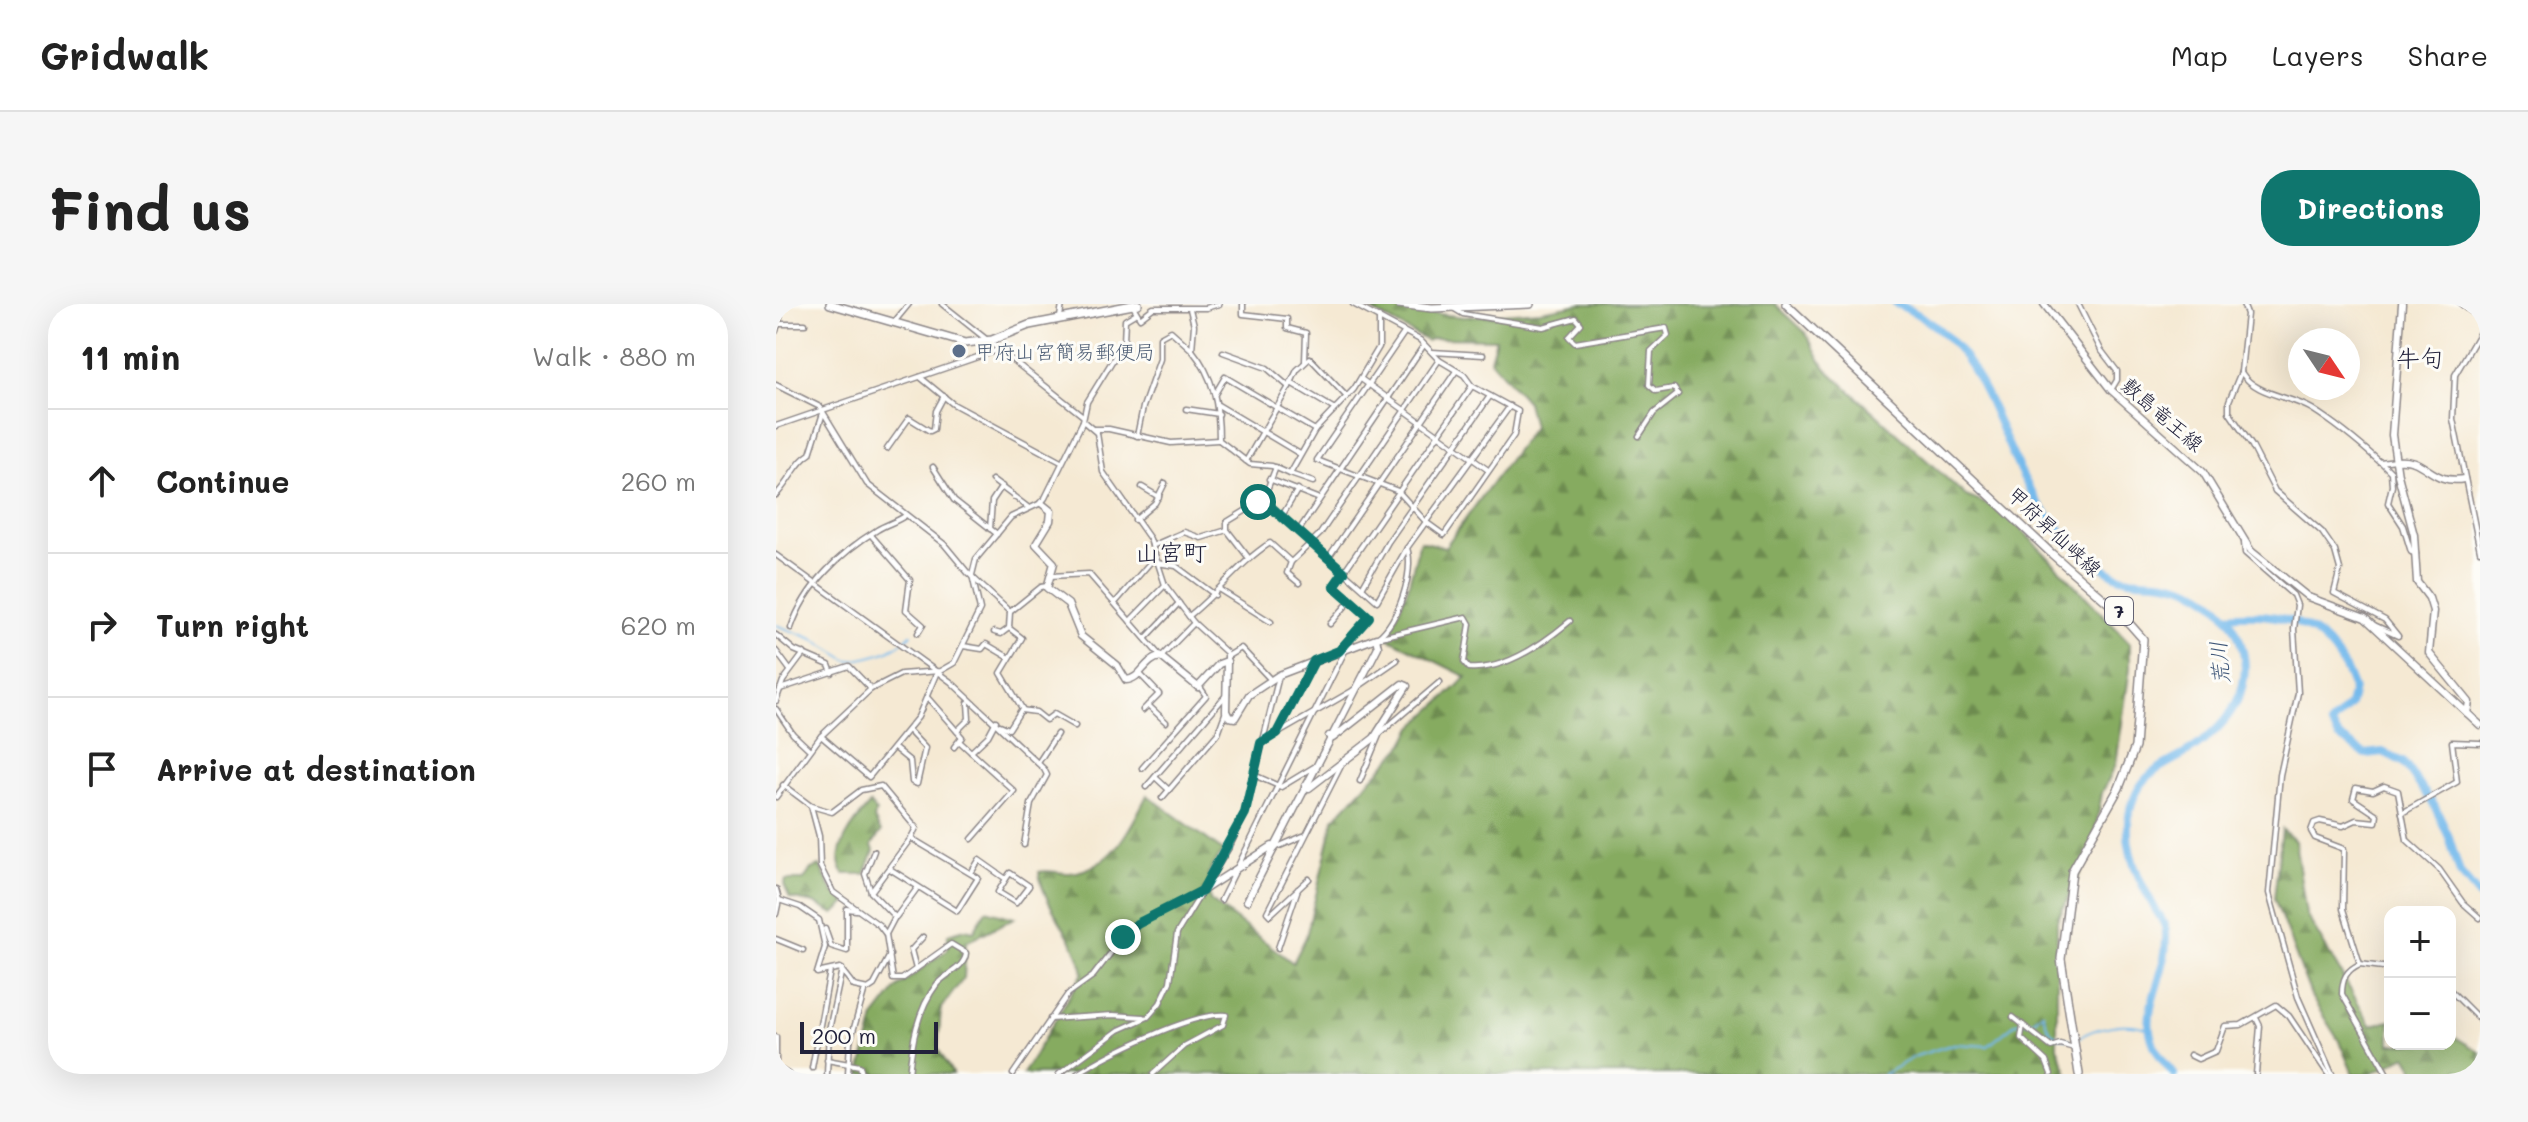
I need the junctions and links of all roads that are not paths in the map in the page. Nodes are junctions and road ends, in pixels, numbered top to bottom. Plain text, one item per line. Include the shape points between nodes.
1 (784, 304) edge
2 (830, 304) edge
3 (909, 304) edge
4 (942, 304) edge
5 (1062, 304) edge
6 (1134, 304) edge
7 (1219, 304) edge
8 (1243, 304) edge
9 (1353, 304) edge
10 (1398, 304) edge
11 (1530, 304) edge
12 (1786, 304) edge
13 (2044, 304) edge
14 (2078, 304) edge
15 (2243, 304) edge
16 (2402, 304) edge
17 (2461, 304) edge
18 (1419, 306) edge
19 (1452, 306) junction
20 (1479, 306) edge
21 (1190, 309) junction
22 (1135, 314) junction
23 (1379, 317) junction
24 (2480, 318) edge
25 (1059, 320) junction
26 (894, 323) junction
27 (777, 324) edge
28 (805, 324) dead end
29 (776, 331) edge
30 (2480, 332) edge
31 (1404, 333) junction
32 (990, 340) junction
33 (1424, 345) junction
34 (1001, 349) junction
35 (1192, 350) junction
36 (1223, 352) dead end
37 (1432, 352) junction
38 (1483, 355) dead end
39 (1439, 360) junction
40 (1305, 361) junction
41 (1456, 370) junction
42 (2241, 372) junction
43 (920, 377) junction
44 (1361, 379) junction
45 (776, 385) edge
46 (1290, 385) junction
47 (1369, 385) junction
48 (1472, 386) junction
49 (2111, 390) junction
50 (1215, 394) junction
51 (1345, 395) junction
52 (944, 396) junction
53 (1490, 396) junction
54 (1387, 398) junction
55 (1218, 405) junction
56 (1510, 406) junction
57 (1277, 408) junction
58 (1333, 408) junction
59 (1186, 409) dead end
60 (1404, 410) junction
61 (822, 412) junction
62 (1219, 414) junction
63 (1083, 418) junction
64 (1420, 422) junction
65 (776, 426) edge
66 (1094, 429) junction
67 (1315, 430) junction
68 (1263, 432) junction
69 (1438, 434) junction
70 (1137, 436) junction
71 (1639, 436) dead end
72 (1219, 440) junction
73 (1455, 446) junction
74 (887, 449) dead end
75 (1300, 454) junction
76 (1473, 459) junction
77 (2396, 460) junction
78 (1246, 461) junction
79 (1061, 462) junction
80 (2382, 463) junction
81 (933, 467) dead end
82 (1276, 467) junction
83 (1338, 468) junction
84 (1488, 470) junction
85 (1290, 474) junction
86 (1358, 476) junction
87 (1269, 479) junction
88 (2464, 479) junction
89 (992, 480) dead end
90 (1313, 482) dead end
91 (1165, 483) dead end
92 (1377, 483) junction
93 (1002, 486) junction
94 (1142, 487) dead end
95 (1298, 489) junction
96 (1398, 491) junction
97 (776, 495) edge
98 (1159, 497) junction
99 (1317, 498) junction
100 (1263, 500) junction
101 (1041, 503) junction
102 (1413, 506) junction
103 (1029, 508) junction
104 (906, 515) junction
105 (1282, 516) junction
106 (1135, 520) junction
107 (1426, 522) junction
108 (990, 529) junction
109 (1227, 530) junction
110 (1299, 530) junction
111 (997, 534) junction
112 (871, 535) junction
113 (1312, 543) junction
114 (2244, 543) junction
115 (1152, 546) junction
116 (1407, 548) junction
117 (2480, 551) edge
118 (2416, 554) junction
119 (776, 555) edge
120 (1248, 557) junction
121 (1328, 558) junction
122 (1156, 560) junction
123 (1291, 562) junction
124 (1344, 572) junction
125 (972, 575) junction
126 (1050, 576) junction
127 (1299, 583) dead end
128 (816, 584) junction
129 (1165, 585) junction
130 (1047, 586) junction
131 (1362, 587) junction
132 (1220, 590) junction
133 (1215, 595) junction
134 (1350, 601) junction
135 (1115, 603) junction
136 (1179, 603) junction
137 (1010, 612) junction
138 (1189, 616) junction
139 (1130, 621) junction
140 (1570, 621) dead end
141 (1271, 622) dead end
142 (1194, 623) junction
143 (1330, 624) dead end
144 (2374, 625) junction
145 (791, 628) dead end
146 (1009, 628) junction
147 (994, 632) dead end
148 (918, 633) dead end
149 (776, 635) edge
150 (1146, 638) junction
151 (1376, 638) junction
152 (963, 646) junction
153 (1342, 650) junction
154 (776, 651) edge
155 (804, 653) junction
156 (1008, 657) junction
157 (1161, 657) junction
158 (1227, 659) junction
159 (1397, 660) dead end
160 (1314, 661) junction
161 (954, 663) junction
162 (790, 670) junction
163 (936, 671) junction
164 (832, 673) junction
165 (1139, 673) junction
166 (1279, 675) junction
167 (1271, 680) junction
168 (951, 682) junction
169 (1440, 682) dead end
170 (1200, 687) junction
171 (780, 689) junction
172 (871, 689) junction
173 (1352, 691) junction
174 (1227, 694) junction
175 (927, 697) junction
176 (776, 701) edge
177 (968, 701) junction
178 (1148, 705) junction
179 (776, 709) edge
180 (1023, 710) junction
181 (1143, 710) dead end
182 (1226, 711) junction
183 (1314, 712) junction
184 (2467, 713) junction
185 (1166, 722) dead end
186 (998, 723) junction
187 (2480, 725) edge
188 (1075, 726) dead end
189 (908, 730) junction
190 (957, 731) junction
191 (1277, 733) junction
192 (1057, 734) dead end
193 (1377, 735) junction
194 (821, 736) junction
195 (1329, 736) junction
196 (960, 742) junction
197 (1261, 743) junction
198 (2480, 743) edge
199 (954, 747) dead end
200 (894, 748) junction
201 (810, 750) junction
202 (971, 752) junction
203 (1343, 762) junction
204 (1038, 763) junction
205 (1314, 767) junction
206 (1142, 768) dead end
207 (776, 775) edge
208 (1254, 775) junction
209 (1155, 777) junction
210 (1360, 781) dead end
211 (784, 782) junction
212 (1278, 786) junction
213 (1305, 786) junction
214 (1146, 787) dead end
215 (1169, 790) junction
216 (776, 797) edge
217 (1162, 798) dead end
218 (811, 806) junction
219 (2402, 813) junction
220 (1305, 835) junction
221 (911, 838) junction
222 (972, 839) dead end
223 (1024, 845) dead end
224 (1275, 848) junction
225 (874, 851) dead end
226 (1238, 867) junction
227 (890, 869) junction
228 (971, 874) junction
229 (1006, 879) junction
230 (1309, 879) dead end
231 (918, 887) junction
232 (776, 889) edge
233 (1298, 889) junction
234 (1202, 891) junction
235 (871, 892) junction
236 (779, 900) junction
237 (1221, 900) dead end
238 (1247, 901) dead end
239 (859, 910) junction
240 (776, 914) edge
241 (895, 917) junction
242 (2480, 918) edge
243 (819, 920) junction
244 (886, 934) junction
245 (923, 937) dead end
246 (776, 939) edge
247 (1278, 948) dead end
248 (803, 950) dead end
249 (890, 955) junction
250 (2360, 964) junction
251 (2384, 967) edge
252 (842, 969) junction
253 (916, 969) junction
254 (830, 971) junction
255 (865, 989) junction
256 (2456, 996) edge
257 (1148, 1017) junction
258 (2013, 1017) dead end
259 (2256, 1018) junction
260 (1050, 1019) junction
261 (2480, 1020) edge
262 (2023, 1025) junction
263 (776, 1037) edge
264 (817, 1038) junction
265 (828, 1040) junction
266 (2073, 1043) junction
267 (2190, 1055) dead end
268 (827, 1060) junction
269 (850, 1062) junction
270 (778, 1068) edge
271 (812, 1068) dead end
272 (788, 1074) edge
273 (827, 1074) edge
274 (848, 1074) edge
275 (862, 1074) edge
276 (909, 1074) edge
277 (1013, 1074) edge
278 (1059, 1074) edge
279 (1077, 1074) edge
280 (1153, 1074) edge
281 (2051, 1074) edge
282 (2079, 1074) edge
283 (2256, 1074) edge
284 (2330, 1074) edge
285 (2387, 1074) edge

1 - 27 street
2 - 26 main road
3 - 26 street
4 - 32 street
5 - 25 street
6 - 22 street
6 - 25 main road
7 - 21 street
8 - 40 street via 1243,314 1287,319 1287,328 1306,333
9 - 23 street
10 - 18 main road
11 - 20 main road
12 - 266 main road, 甲府昇仙峡線 / 7 via 2143,639 2135,747 2119,788 2072,871 2061,959
13 - 49 street, 敷島竜王線
14 - 49 street via 2117,371
15 - 42 street via 2247,314
16 - 77 street via 2392,424
17 - 24 street
18 - 19 main road
19 - 20 main road
19 - 71 street via 1463,314 1543,327 1576,318 1581,324 1569,337 1575,343 1666,328 1668,335 1651,351 1649,385 1656,391 1674,388 1678,394 1654,413
21 - 22 street via 1153,308 1145,316
21 - 35 street
22 - 63 street via 1125,320 1124,342 1087,402
23 - 31 street
23 - 44 street via 1381,342
25 - 32 main road
26 - 32 main road via 965,343
27 - 28 street
27 - 29 street
30 - 88 street via 2457,368 2454,383 2453,419
31 - 33 street
31 - 47 street
32 - 34 street
33 - 37 street
33 - 54 street
34 - 43 street
34 - 63 street
35 - 50 street via 1208,371
35 - 70 street via 1171,331 1160,337 1160,359
36 - 46 street via 1267,368
37 - 38 street
37 - 39 street
39 - 41 street
39 - 60 street
40 - 46 street
40 - 51 street via 1313,359
41 - 48 street
41 - 64 street
42 - 80 street via 2251,384 2311,409
42 - 144 street via 2229,401 2231,418 2275,491 2322,532 2335,551 2340,569 2334,593 2385,620 2398,636
43 - 52 street
43 - 61 street
44 - 47 street
44 - 51 street
45 - 61 street
46 - 57 street
46 - 58 street
47 - 54 street
47 - 83 street via 1317,460
48 - 53 street
48 - 69 street
49 - 114 street, 敷島竜王線 via 2203,472
50 - 55 street
50 - 57 street via 1225,377
51 - 58 street
52 - 74 street via 934,429 909,418
52 - 79 street
53 - 56 street
53 - 73 street
54 - 60 street
54 - 83 street
55 - 62 street
55 - 68 street
56 - 76 street
56 - 84 street via 1518,411 1517,428
57 - 67 street
57 - 68 street
58 - 67 street
59 - 62 street
60 - 64 street
60 - 86 street
61 - 65 street
61 - 97 street via 810,454
61 - 104 street via 867,484
62 - 72 street
63 - 66 street
63 - 79 street
64 - 69 street
64 - 92 street
66 - 70 street
66 - 106 street via 1103,472
67 - 75 street
68 - 75 street
68 - 78 street
69 - 73 street
69 - 96 street
70 - 72 street via 1171,443
72 - 78 street
73 - 76 street
73 - 102 street
75 - 85 street
76 - 84 street
76 - 107 street
77 - 80 street
77 - 88 street via 2416,461 2440,479
77 - 118 street
78 - 82 street
79 - 101 street
80 - 118 street via 2391,472 2389,507
81 - 108 street via 954,500
82 - 85 street
82 - 87 street
83 - 86 street
83 - 99 street
84 - 107 street via 1444,535
85 - 90 street
86 - 92 street
86 - 113 street
87 - 95 street
87 - 100 street
88 - 117 street
89 - 93 street
91 - 98 street
92 - 96 street
92 - 121 street
93 - 103 street
93 - 108 street via 992,501
94 - 98 street
95 - 99 street
95 - 105 street
96 - 102 street
96 - 124 street
98 - 106 street
99 - 110 street
100 - 105 street
100 - 109 street via 1227,522
101 - 103 street
101 - 126 street via 1051,516 1037,548 1054,563
102 - 107 street
102 - 131 street
103 - 111 street via 1011,517
104 - 112 street
104 - 125 street via 944,544
105 - 110 street
106 - 115 street
107 - 116 street
108 - 111 street
109 - 115 street via 1201,538 1184,532
109 - 120 street
110 - 113 street
111 - 125 street via 976,559
112 - 128 street via 830,565
112 - 148 street via 910,580 906,610 923,625
113 - 121 street
113 - 123 street
114 - 144 street, 敷島竜王線 via 2308,597
114 - 284 street via 2245,553 2293,595 2297,605 2298,693 2280,775 2269,893 2298,997
115 - 122 street
116 - 131 street via 1377,601
116 - 151 street via 1410,563 1404,585 1391,622
118 - 184 street via 2417,582 2433,611 2429,653 2469,702
119 - 128 street
120 - 123 street via 1270,543
120 - 132 street
121 - 124 street
122 - 129 street
122 - 133 street via 1176,566
122 - 135 street
123 - 127 street via 1287,573
124 - 131 street
124 - 134 street via 1334,586
125 - 137 street
125 - 152 street via 980,610
126 - 130 street
126 - 135 street via 1086,573
128 - 145 street
128 - 163 street
129 - 136 street
129 - 139 street
130 - 137 street
130 - 165 street via 1065,600 1078,632 1117,665 1124,679 1130,681
132 - 133 street
132 - 141 street
133 - 138 street
134 - 143 street
134 - 153 street via 1369,617
135 - 139 street
136 - 138 street
136 - 150 street
137 - 146 street
138 - 142 street
139 - 150 street
140 - 151 street via 1526,652 1478,669 1464,662 1470,624 1466,617
142 - 157 street
142 - 158 street
144 - 184 street, 敷島竜王線
146 - 147 street
146 - 156 street via 1022,638
149 - 155 street
150 - 157 street
151 - 153 street
151 - 173 street via 1378,647
152 - 156 street via 982,649 986,644
152 - 161 street
153 - 160 street
153 - 183 street
154 - 162 street
155 - 162 street
155 - 164 street via 829,665
156 - 180 street via 1001,673
157 - 165 street
157 - 170 street
158 - 167 street via 1241,648
158 - 170 street
158 - 174 street
159 - 173 street
160 - 166 street
160 - 191 street
161 - 163 street
161 - 168 street
162 - 171 street
163 - 168 street
163 - 172 street via 901,674
163 - 175 street
164 - 171 street
164 - 172 street via 851,666
165 - 178 street via 1159,694
166 - 167 street
166 - 197 street
167 - 182 street via 1249,695 1238,717 1229,717
168 - 177 street
169 - 193 street
170 - 206 street via 1206,696
171 - 176 street
172 - 194 street
173 - 183 street
173 - 195 street
174 - 182 street
174 - 209 street
175 - 189 street
175 - 190 street
177 - 186 street
177 - 190 street via 969,719
178 - 181 street
178 - 185 street
179 - 201 street
180 - 186 street via 1009,729
180 - 188 street via 1046,720 1054,714
182 - 215 street via 1218,733
183 - 191 street
183 - 212 street
184 - 187 street, 敷島竜王線
186 - 202 street
186 - 204 street
189 - 200 street
189 - 200 street via 925,748 917,784 912,782 910,761
190 - 196 street
191 - 197 street
192 - 204 street
193 - 195 street via 1406,684
193 - 203 street
193 - 210 street
194 - 200 street via 869,777
194 - 201 street
195 - 205 street
196 - 199 street
196 - 202 street
197 - 208 street
198 - 219 street via 2452,742 2457,780
201 - 211 street
202 - 222 street via 1014,791
203 - 213 street
203 - 220 street
204 - 223 street via 1047,775 1031,804
205 - 212 street
205 - 213 street
207 - 211 street
208 - 212 street
208 - 234 street via 1236,835
209 - 214 street
209 - 215 street
211 - 216 street
211 - 218 street
212 - 226 street
213 - 224 street
215 - 217 street
218 - 221 street via 832,812 861,790 881,786 916,828
218 - 239 street via 820,866 833,892
219 - 242 street via 2407,840
219 - 250 street via 2396,789 2360,787 2353,799 2377,815 2376,822 2359,820 2343,826 2320,821 2311,829 2315,838 2339,845 2345,853 2343,909
220 - 224 street
220 - 233 street via 1267,912 1270,915
221 - 227 street
221 - 228 street
224 - 226 street
224 - 238 street
225 - 235 street via 865,874
226 - 234 street
226 - 237 street
227 - 231 street
227 - 235 street
228 - 229 street via 979,860
228 - 231 street via 978,878 957,911
229 - 229 street via 1010,873 1029,886 1016,903 998,892
230 - 233 street
231 - 241 street
232 - 236 street
233 - 247 street
234 - 257 street via 1177,933 1170,982
234 - 260 street via 1137,924
235 - 241 street
236 - 240 street
236 - 243 street
239 - 243 street via 847,909 847,951 831,946
239 - 244 street
241 - 244 street
243 - 254 street via 825,947 815,971
244 - 249 street
245 - 253 street via 911,950
246 - 248 street
249 - 253 street via 893,979
249 - 255 street via 874,985
250 - 251 street
250 - 285 street via 2345,976 2342,994
252 - 254 street
252 - 255 street via 854,986
252 - 265 street
253 - 276 street via 951,944 966,953 963,964 940,980 929,997 916,1026
254 - 264 street
255 - 269 street via 850,1042
256 - 261 street
257 - 260 street
257 - 278 street via 1119,1030
258 - 262 street
259 - 267 street via 2225,1026 2216,1051 2198,1059
259 - 283 street
259 - 284 street via 2272,1006 2284,1010
260 - 277 street
262 - 266 street via 2051,1047
262 - 281 street via 2021,1038 2046,1061
263 - 270 street
264 - 265 street
264 - 271 street
265 - 268 street
266 - 282 main road, 甲府昇仙峡線 / 7
268 - 269 street
268 - 273 street
269 - 274 street
269 - 275 street via 860,1066
270 - 272 street
279 - 280 street via 1117,1050 1226,1015 1223,1025 1184,1046

